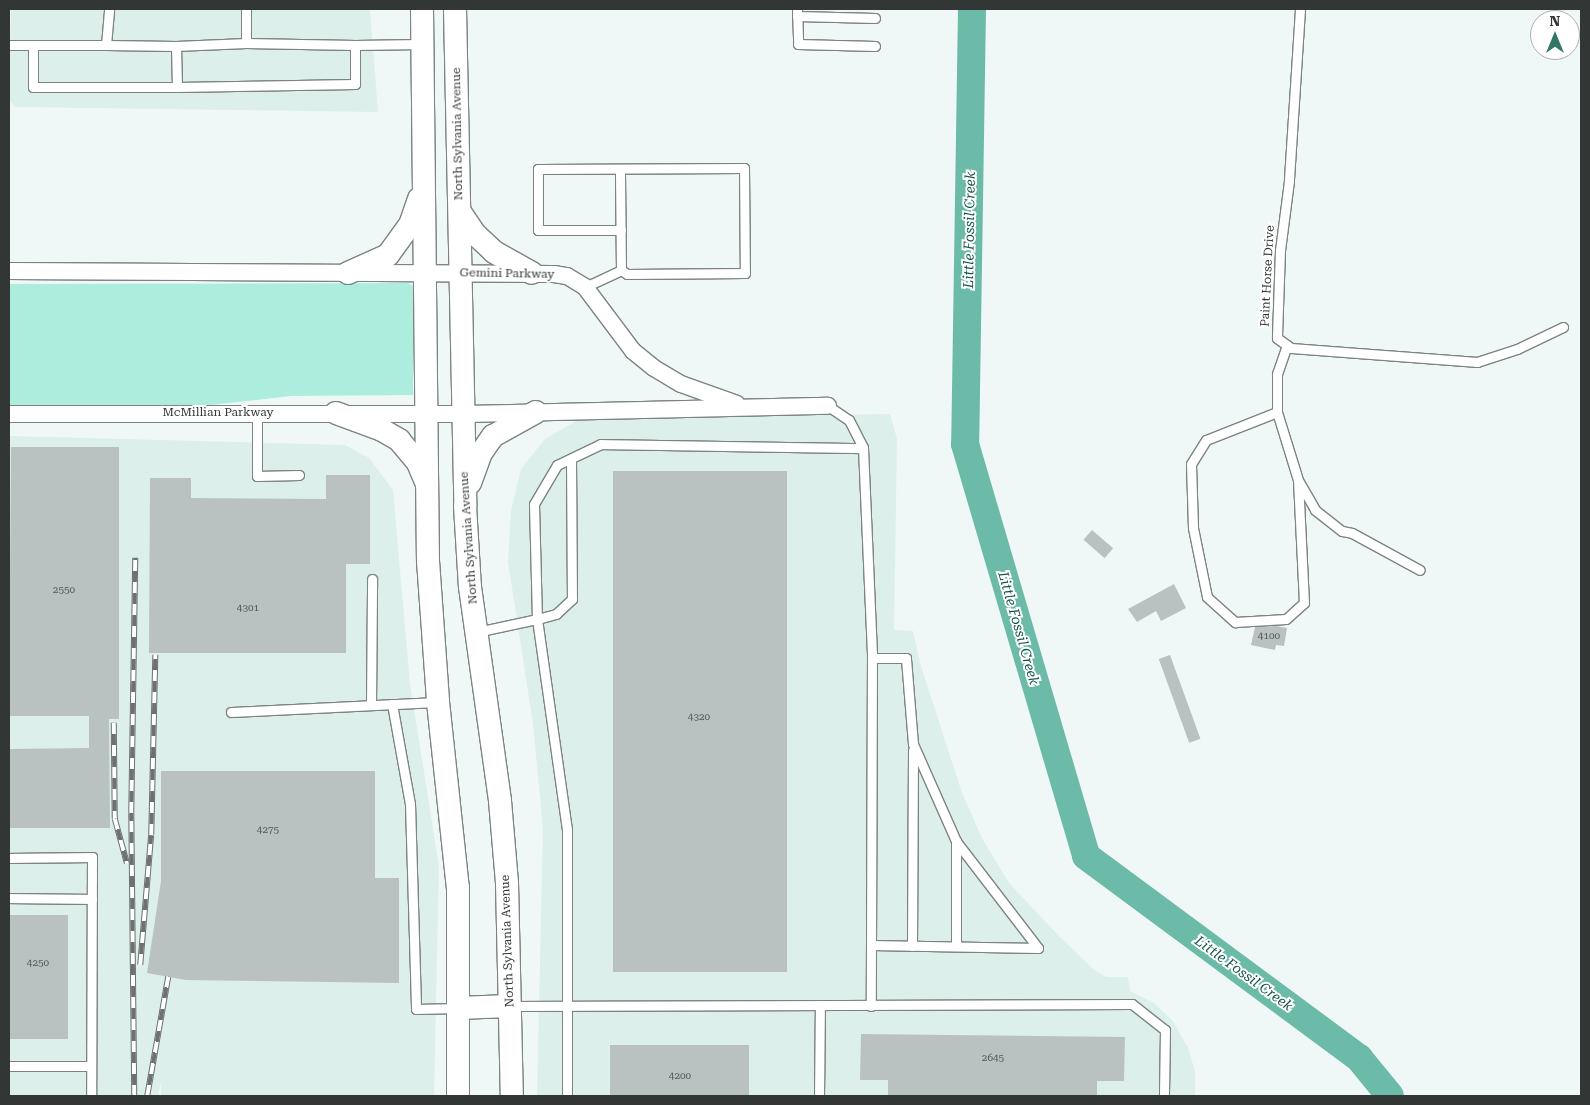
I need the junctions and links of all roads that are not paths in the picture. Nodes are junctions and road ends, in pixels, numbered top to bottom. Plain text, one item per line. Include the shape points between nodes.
1 (109, 9) edge
2 (246, 9) edge
3 (422, 9) edge
4 (455, 9) edge
5 (1300, 9) edge
6 (797, 13) edge
7 (875, 18) dead end
8 (246, 42) junction
9 (422, 44) junction
10 (9, 45) edge
11 (33, 45) junction
12 (106, 45) junction
13 (355, 45) junction
14 (176, 46) junction
15 (875, 46) dead end
16 (177, 86) junction
17 (620, 168) junction
18 (422, 188) junction
19 (460, 212) junction
20 (621, 230) junction
21 (621, 270) junction
22 (9, 271) edge
23 (462, 272) junction
24 (348, 273) junction
25 (427, 273) junction
26 (532, 273) junction
27 (584, 288) junction
28 (1563, 327) dead end
29 (1287, 345) junction
30 (828, 406) joint
31 (746, 407) junction
32 (536, 412) junction
33 (1277, 412) junction
34 (257, 413) junction
35 (336, 413) junction
36 (9, 414) edge
37 (428, 414) junction
38 (465, 414) junction
39 (863, 448) junction
40 (571, 459) junction
41 (298, 475) dead end
42 (1298, 480) junction
43 (429, 490) junction
44 (465, 506) junction
45 (1420, 570) dead end
46 (372, 579) dead end
47 (537, 619) junction
48 (477, 632) junction
49 (872, 658) junction
50 (438, 702) junction
51 (392, 704) junction
52 (371, 705) junction
53 (231, 712) dead end
54 (913, 744) junction
55 (956, 841) junction
56 (9, 858) edge
57 (9, 898) edge
58 (92, 899) junction
59 (871, 945) junction
60 (912, 946) junction
61 (956, 946) junction
62 (820, 1005) junction
63 (510, 1006) junction
64 (567, 1006) junction
65 (870, 1006) junction
66 (458, 1008) junction
67 (9, 1066) edge
68 (91, 1066) junction
69 (91, 1096) edge
70 (458, 1096) edge
71 (512, 1096) edge
72 (567, 1096) edge
73 (819, 1096) edge
74 (1164, 1096) edge

1 - 12 lane
2 - 8 lane
3 - 9 main road
4 - 19 main road, North Sylvania Avenue
5 - 29 lane, Paint Horse Drive via 1280,250 1277,338
6 - 7 lane
6 - 15 lane via 798,44
8 - 13 lane
8 - 14 lane
9 - 13 lane
9 - 18 main road
10 - 11 lane
11 - 12 lane
11 - 16 lane via 33,86
12 - 14 lane
13 - 16 lane via 355,84
14 - 16 lane
17 - 20 lane
17 - 20 lane via 538,169 538,230
17 - 21 lane via 744,168 746,273 627,274
18 - 24 main road via 410,225 388,255
18 - 25 main road
19 - 23 main road, North Sylvania Avenue
19 - 26 main road via 475,234 494,252
20 - 21 lane
21 - 27 lane
22 - 24 street
23 - 25 street, Gemini Parkway
23 - 26 street, Gemini Parkway
23 - 38 main road, North Sylvania Avenue
24 - 25 street
25 - 37 main road
26 - 27 street, Gemini Parkway via 567,276
27 - 31 street, Gemini Parkway via 633,351 654,368 681,384
28 - 29 lane via 1516,349 1477,362 1326,351
29 - 33 lane via 1278,374
30 - 31 street, Gemini Parkway
30 - 39 lane via 849,420
31 - 32 street, Gemini Parkway
32 - 38 street, Gemini Parkway
32 - 44 main road via 493,436 481,453
33 - 42 lane
33 - 42 lane via 1206,440 1191,464 1193,528 1207,597 1235,622 1286,619 1304,603
34 - 35 street, McMillian Parkway
34 - 36 street, McMillian Parkway
34 - 41 lane via 257,476
35 - 37 street, McMillian Parkway
35 - 43 main road via 399,440 418,464
37 - 38 street, Gemini Parkway
37 - 43 main road
38 - 44 main road, North Sylvania Avenue
39 - 40 lane via 601,444
39 - 49 lane
40 - 47 lane via 557,466 534,504
40 - 47 lane via 572,600 556,614
42 - 45 lane via 1315,510 1342,531 1352,533
43 - 50 main road via 428,560
44 - 48 main road, North Sylvania Avenue via 470,587
46 - 52 lane
47 - 48 lane
47 - 64 lane via 567,828
48 - 63 main road, North Sylvania Avenue via 500,801 507,883
49 - 54 lane via 906,658
49 - 59 lane
50 - 51 lane
50 - 66 main road via 458,888
51 - 52 lane
51 - 66 lane via 410,804 416,1009
52 - 53 lane
54 - 55 lane
54 - 60 lane
55 - 61 lane
55 - 61 lane via 1038,948
56 - 58 lane via 92,858
57 - 58 lane
58 - 68 lane
59 - 60 lane
59 - 65 lane
60 - 61 lane
62 - 64 lane
62 - 65 lane
62 - 73 lane
63 - 64 lane
63 - 66 main road
63 - 71 main road, North Sylvania Avenue
64 - 72 lane
65 - 74 lane via 1132,1004 1165,1030
66 - 70 main road
67 - 68 lane
68 - 69 lane

